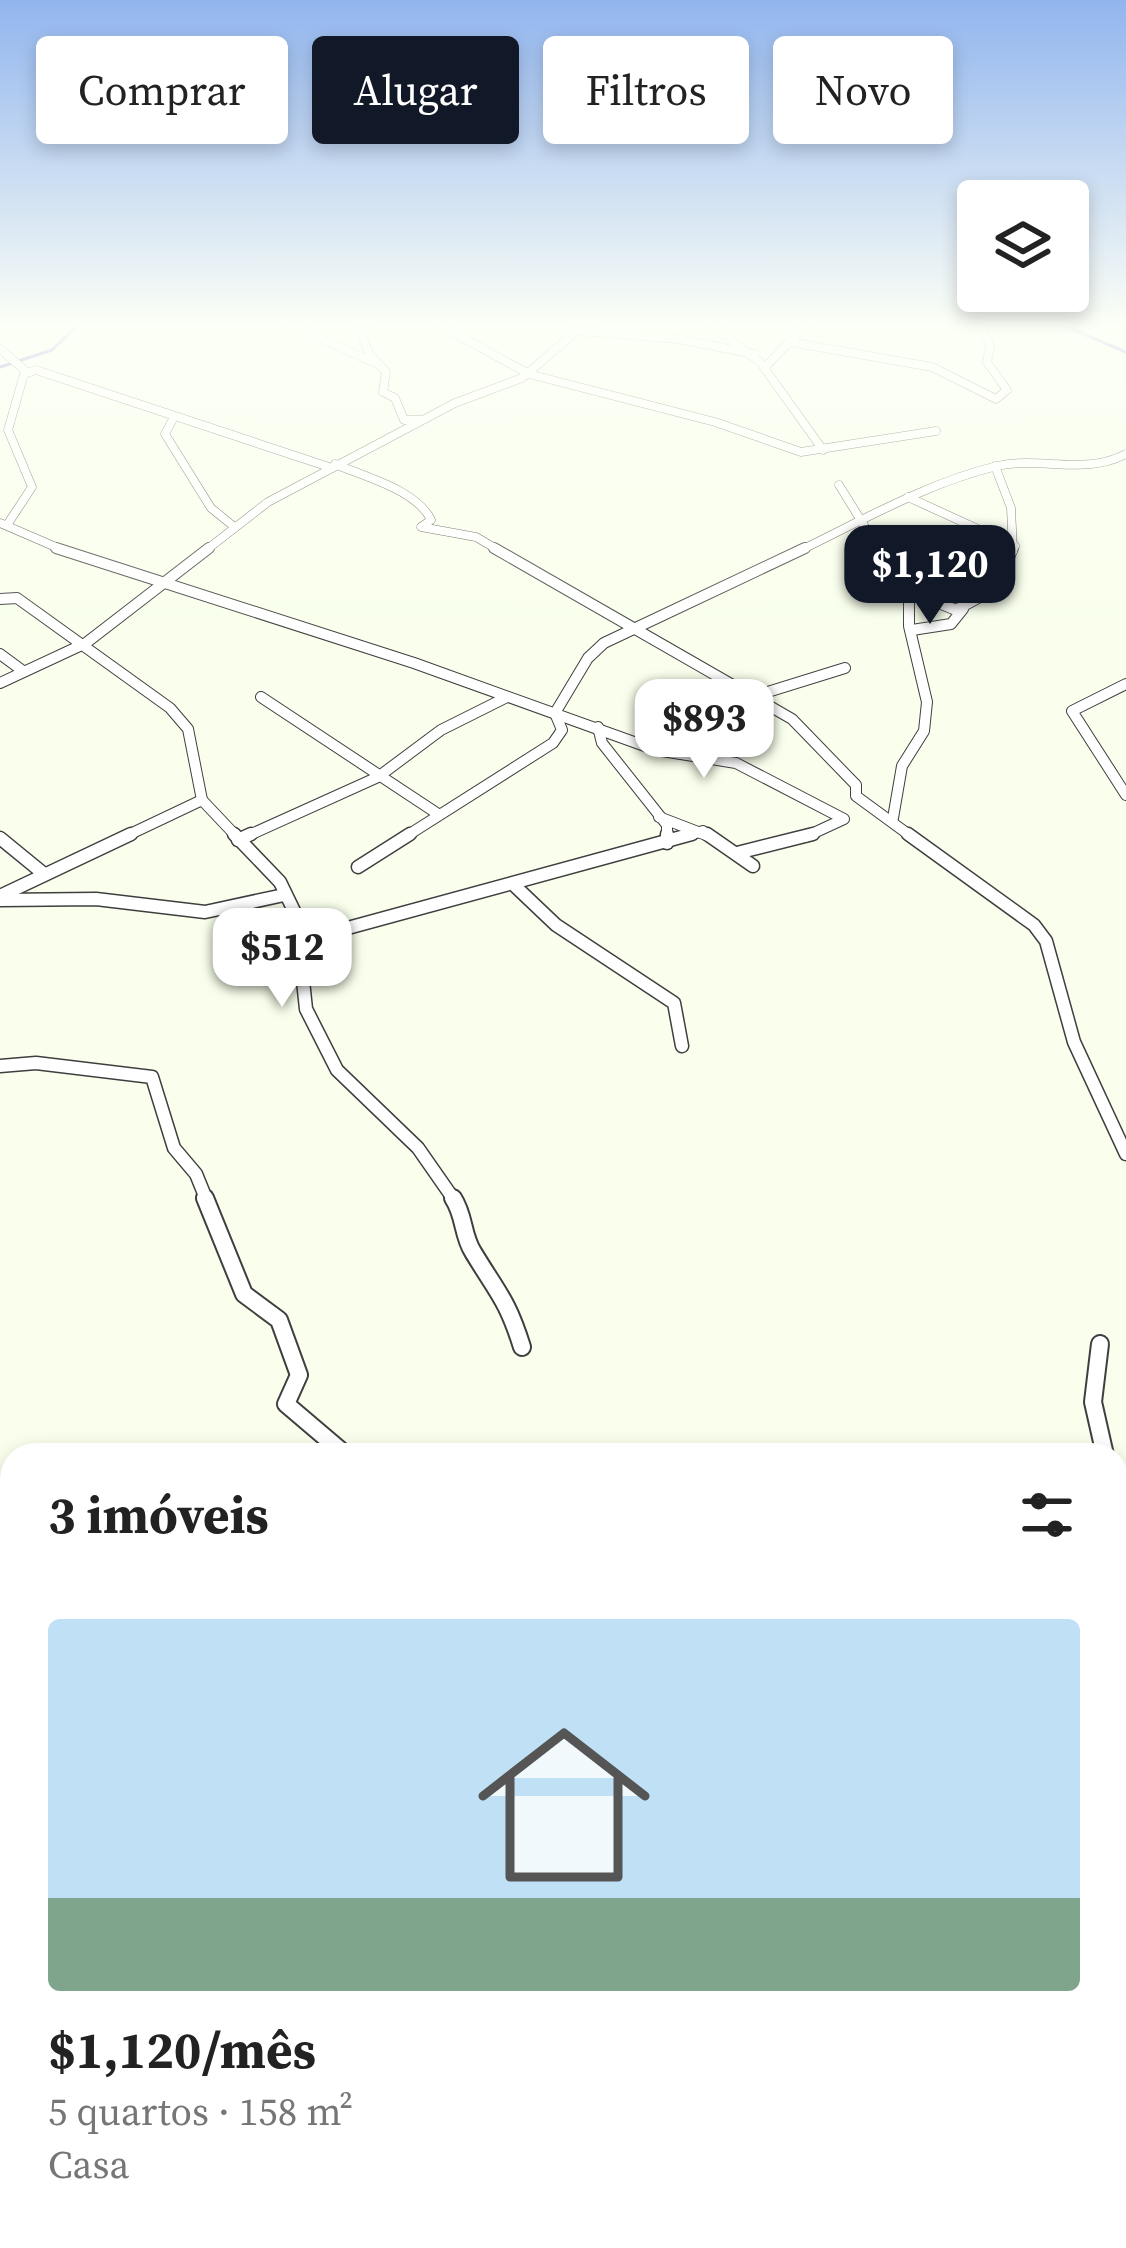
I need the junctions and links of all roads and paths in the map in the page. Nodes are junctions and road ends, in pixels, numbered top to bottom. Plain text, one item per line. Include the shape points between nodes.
1 (8, 429) edge
2 (167, 429) edge
3 (212, 429) edge
4 (405, 429) edge
5 (726, 429) edge
6 (805, 429) edge
7 (808, 429) edge
8 (936, 431) dead end
9 (776, 443) junction
10 (823, 450) junction
11 (1126, 454) edge
12 (334, 466) junction
13 (995, 466) junction
14 (838, 485) dead end
15 (908, 497) junction
16 (859, 520) junction
17 (3, 524) edge
18 (232, 525) junction
19 (1015, 546) junction
20 (169, 582) junction
21 (902, 588) junction
22 (0, 599) edge
23 (963, 609) junction
24 (633, 628) junction
25 (911, 630) junction
26 (86, 644) junction
27 (0, 654) edge
28 (845, 668) dead end
29 (23, 671) junction
30 (0, 683) edge
31 (1126, 684) edge
32 (755, 696) junction
33 (261, 697) dead end
34 (507, 697) junction
35 (555, 713) junction
36 (598, 727) junction
37 (378, 777) junction
38 (1126, 795) edge
39 (202, 800) junction
40 (438, 814) junction
41 (655, 815) junction
42 (893, 818) junction
43 (703, 831) junction
44 (0, 838) edge
45 (238, 840) junction
46 (667, 843) junction
47 (737, 853) junction
48 (753, 866) dead end
49 (358, 867) dead end
50 (44, 874) junction
51 (516, 886) junction
52 (284, 895) junction
53 (0, 898) edge
54 (300, 941) junction
55 (682, 1046) dead end
56 (0, 1066) edge
57 (1126, 1154) edge
58 (1100, 1343) dead end
59 (521, 1346) dead end
60 (328, 1443) edge
61 (1102, 1443) edge

1 - 17 street via 32,487
2 - 18 street via 211,508
3 - 12 street
4 - 12 street
5 - 9 street
6 - 9 street
7 - 10 street
8 - 10 street
9 - 10 street
11 - 13 street via 1102,467
12 - 18 street
12 - 24 street via 413,499 430,514 421,527 476,537
13 - 15 street
13 - 19 street via 1017,523
14 - 16 street
15 - 16 street
15 - 19 street
16 - 21 street
16 - 24 street
17 - 20 street
18 - 20 street
19 - 23 street via 1002,582
20 - 26 street
20 - 34 street
21 - 23 street
21 - 25 street
22 - 26 street via 17,598
23 - 25 street via 956,623
24 - 32 street
24 - 35 street via 585,658
25 - 42 street via 927,720 902,767
26 - 29 street
26 - 39 street via 188,729
27 - 29 street
28 - 32 street
29 - 30 street
31 - 38 street via 1072,711
32 - 42 street via 810,731 832,769 856,785 856,796
33 - 37 street
34 - 35 street
34 - 37 street via 441,730
35 - 36 street
35 - 40 street via 562,730 553,742
36 - 41 street
36 - 47 street via 667,753 736,763 844,819
37 - 40 street
37 - 45 street
39 - 45 street
39 - 50 street
40 - 49 street
41 - 43 street
41 - 46 street via 667,826
42 - 57 street via 1046,941 1074,1042
43 - 46 street
43 - 47 street
44 - 50 street
45 - 52 street
46 - 51 street
47 - 48 street
50 - 53 street
51 - 54 street
51 - 55 street via 556,925 674,1003
52 - 53 street via 205,912
52 - 54 street
54 - 59 street via 306,1009 337,1070 418,1148 465,1215 469,1247 506,1297
56 - 60 street via 152,1077 174,1148 196,1174 244,1294 279,1320 299,1375 286,1404
58 - 61 street via 1093,1402

